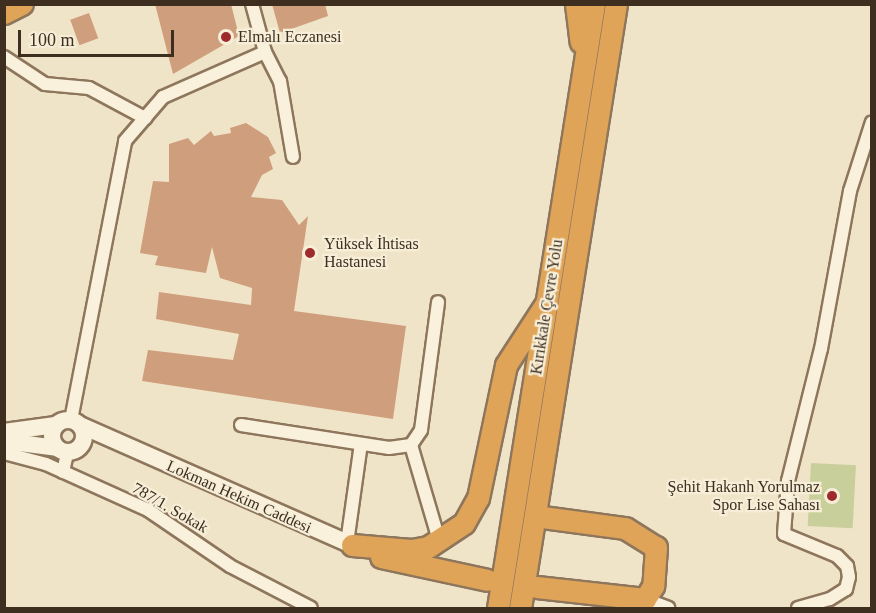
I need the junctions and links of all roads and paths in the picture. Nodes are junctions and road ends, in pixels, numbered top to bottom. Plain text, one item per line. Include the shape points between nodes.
1 (22, 4) edge
2 (252, 4) edge
3 (576, 4) edge
4 (594, 4) edge
5 (616, 4) edge
6 (4, 13) edge
7 (265, 52) junction
8 (4, 57) edge
9 (584, 68) junction
10 (145, 118) junction
11 (872, 122) edge
12 (293, 157) dead end
13 (549, 299) junction
14 (438, 302) dead end
15 (69, 423) junction
16 (241, 425) dead end
17 (4, 432) edge
18 (4, 441) edge
19 (83, 444) junction
20 (361, 444) junction
21 (411, 445) junction
22 (126, 446) junction
23 (62, 450) junction
24 (4, 453) edge
25 (63, 472) junction
26 (535, 516) junction
27 (439, 540) junction
28 (349, 544) junction
29 (452, 574) junction
30 (487, 580) dead end
31 (537, 587) dead end
32 (645, 599) junction
33 (311, 609) edge
34 (498, 609) edge
35 (520, 609) edge
36 (668, 609) edge
37 (798, 609) edge

1 - 6 highway
2 - 7 street
3 - 9 highway
4 - 9 highway, Kırıkkale Çevre Yolu
5 - 26 highway, Kırıkkale Çevre Yolu
7 - 10 street via 164,97
7 - 12 street via 280,81
8 - 10 street via 45,84 88,88
9 - 13 highway, Kırıkkale Çevre Yolu
10 - 15 street via 125,141
11 - 37 street via 850,191 821,349 788,481 784,534 837,556 848,566 849,577 846,590
13 - 27 highway via 500,381 473,511
13 - 34 highway, Kırıkkale Çevre Yolu
14 - 21 street via 421,430
15 - 17 street
15 - 19 street
15 - 22 street, Lokman Hekim Caddesi
15 - 23 street via 52,435
16 - 20 street
18 - 23 street
19 - 22 street
19 - 23 street
20 - 21 street
20 - 28 street
21 - 27 street
22 - 28 street, Lokman Hekim Caddesi
23 - 25 street
24 - 25 street, 787/1. Sokak
25 - 33 street, 787/1. Sokak via 147,510 230,566
26 - 32 highway via 625,528 650,538 657,559 651,594
26 - 35 highway, Kırıkkale Çevre Yolu
27 - 28 highway via 411,550
27 - 29 highway via 440,556
28 - 29 highway
29 - 30 highway
31 - 32 highway
32 - 36 street

